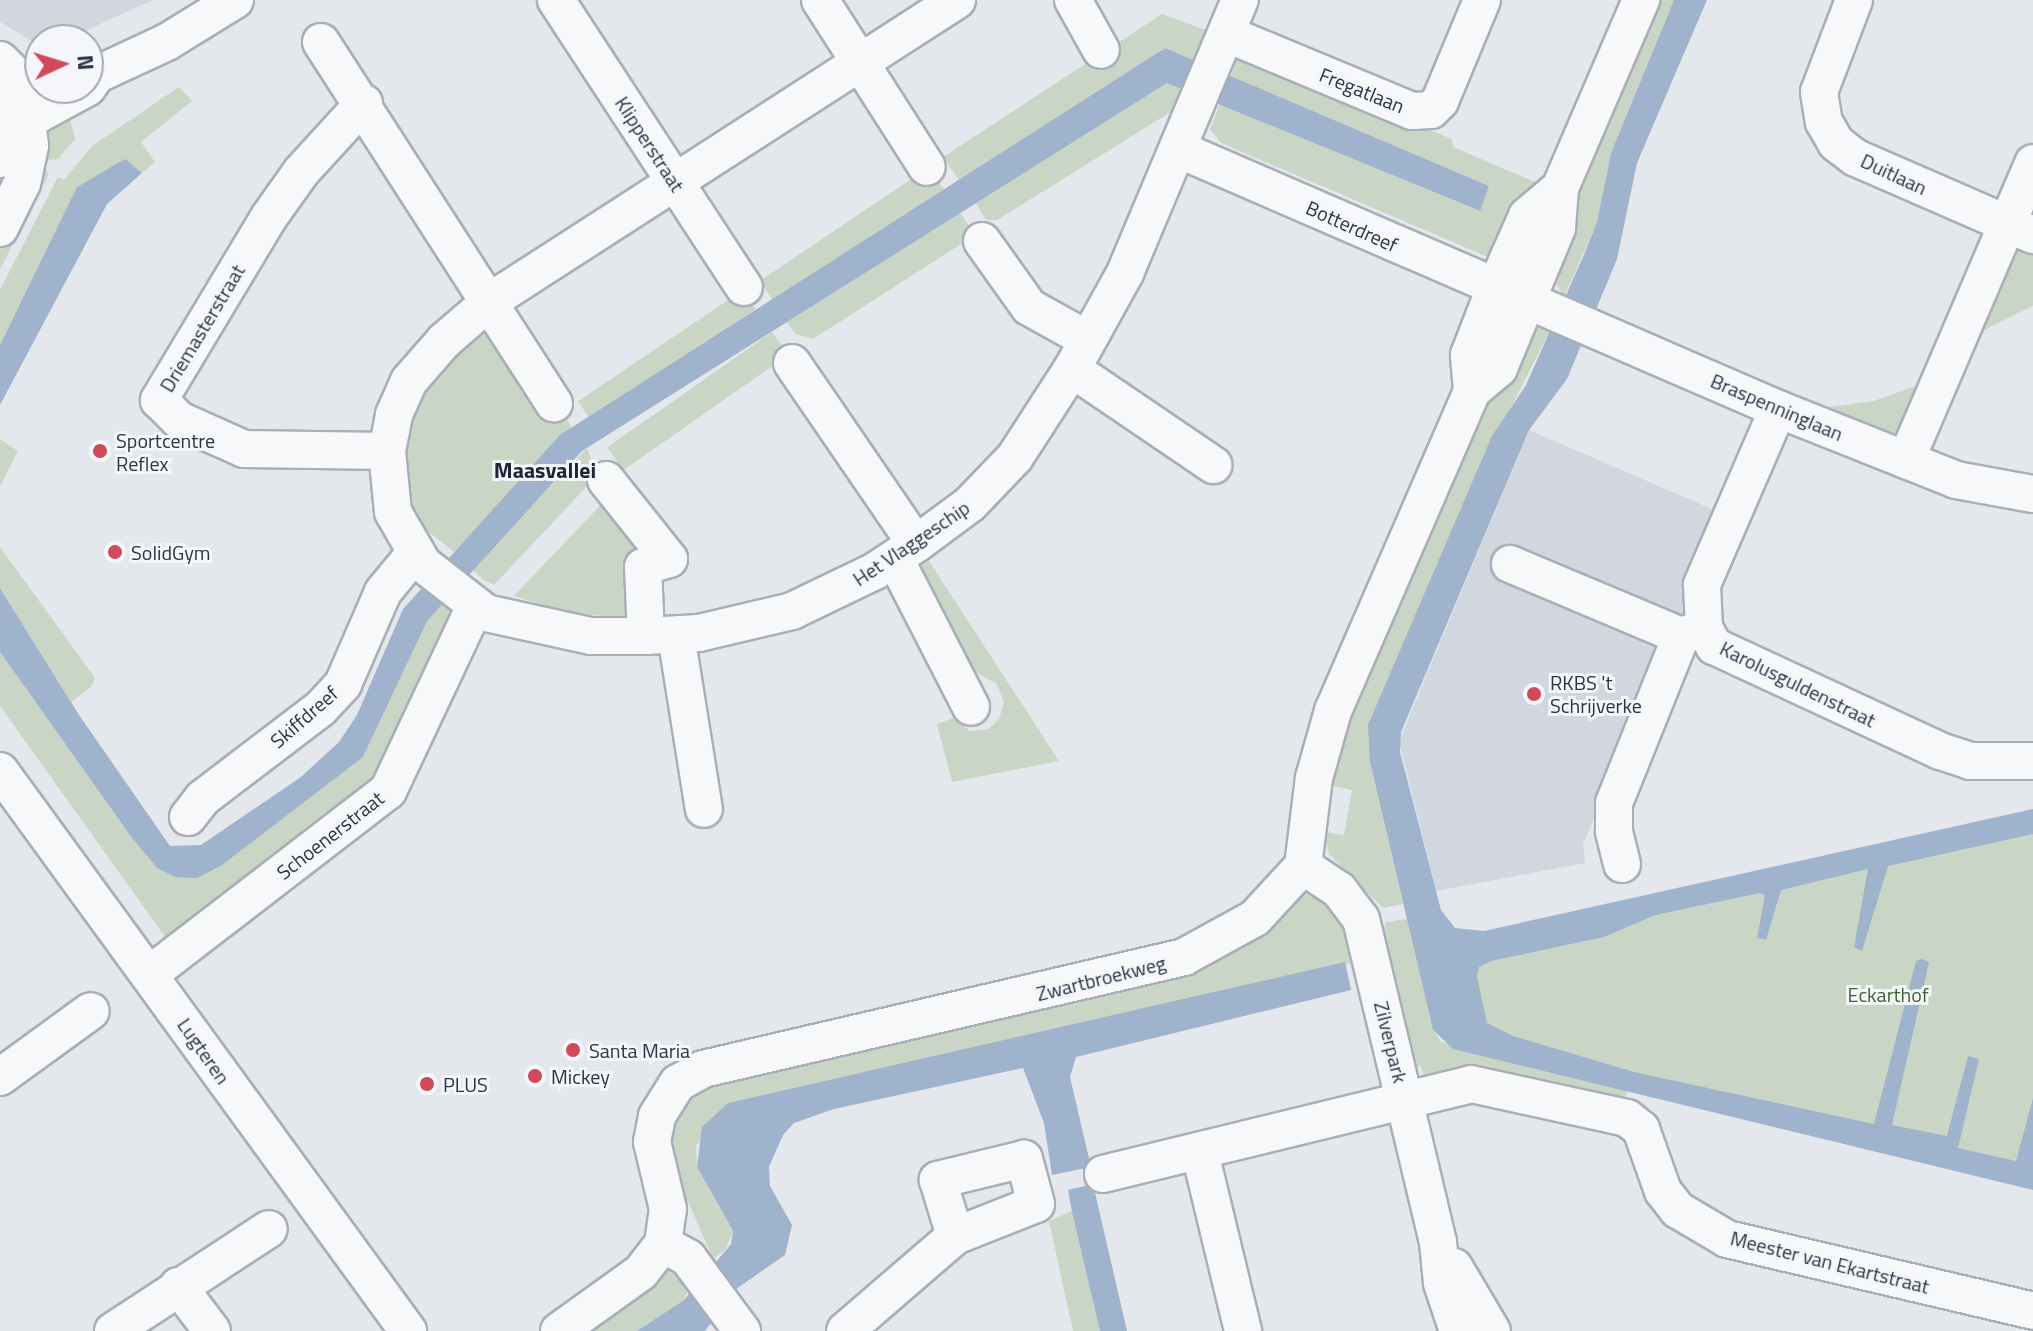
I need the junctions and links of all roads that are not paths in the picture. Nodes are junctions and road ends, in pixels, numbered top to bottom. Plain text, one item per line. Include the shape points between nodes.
1 (235, 0) edge
2 (556, 0) edge
3 (820, 0) edge
4 (957, 0) edge
5 (1073, 0) edge
6 (1240, 0) edge
7 (1482, 0) edge
8 (1641, 0) edge
9 (1854, 0) edge
10 (321, 42) dead end
11 (1222, 44) junction
12 (1101, 50) dead end
13 (0, 60) edge
14 (860, 62) junction
15 (104, 74) edge
16 (16, 100) edge
17 (364, 103) junction
18 (1183, 138) junction
19 (0, 159) edge
20 (2033, 163) edge
21 (927, 167) dead end
22 (677, 185) junction
23 (0, 228) edge
24 (2020, 230) edge
25 (982, 241) dead end
26 (744, 287) dead end
27 (1525, 300) junction
28 (489, 302) junction
29 (1080, 354) junction
30 (792, 363) dead end
31 (554, 403) dead end
32 (1778, 409) junction
33 (387, 451) junction
34 (1906, 460) junction
35 (1213, 465) dead end
36 (606, 480) dead end
37 (2033, 494) edge
38 (906, 551) junction
39 (419, 558) junction
40 (1510, 564) dead end
41 (468, 603) junction
42 (1692, 632) junction
43 (661, 636) junction
44 (971, 707) dead end
45 (2033, 761) edge
46 (0, 771) edge
47 (704, 809) dead end
48 (188, 817) dead end
49 (1622, 864) dead end
50 (1303, 866) junction
51 (150, 974) junction
52 (91, 1011) dead end
53 (0, 1077) edge
54 (1405, 1101) junction
55 (1200, 1153) junction
56 (1103, 1174) dead end
57 (269, 1229) dead end
58 (955, 1236) dead end
59 (1438, 1242) junction
60 (676, 1251) junction
61 (178, 1286) junction
62 (2033, 1311) edge
63 (738, 1325) edge
64 (113, 1331) edge
65 (212, 1331) edge
66 (408, 1331) edge
67 (559, 1331) edge
68 (845, 1331) edge
69 (1243, 1331) edge
70 (1458, 1331) edge
71 (1492, 1331) edge

1 - 15 street
2 - 22 street, Klipperstraat
3 - 14 street
4 - 14 street, Het Vlaggeschip
5 - 12 street
6 - 11 street, Het Vlaggeschip
7 - 11 street, Fregatlaan via 1440,101 1431,110 1412,111
8 - 27 street via 1560,188 1557,228
9 - 24 street, Duitlaan via 1819,92 1824,122 1836,143 1856,158
10 - 17 street
11 - 18 street, Het Vlaggeschip
13 - 16 street
14 - 21 street
14 - 22 street, Het Vlaggeschip
16 - 19 street
16 - 23 street via 28,162
17 - 28 street
17 - 33 street, Driemasterstraat via 301,172 269,217 159,400 179,420 244,449
18 - 27 street, Botterdreef
18 - 29 street, Het Vlaggeschip via 1125,273
20 - 24 street
22 - 26 street, Klipperstraat
22 - 28 street, Het Vlaggeschip
24 - 34 street
25 - 29 street via 1029,307
27 - 32 street, Braspenninglaan
27 - 50 street via 1499,368 1472,391 1333,711 1314,778
28 - 31 street
28 - 33 street, Het Vlaggeschip via 409,381 394,415
29 - 35 street
29 - 38 street, Het Vlaggeschip via 1015,457 970,504
30 - 38 street
32 - 34 street, Braspenninglaan
32 - 42 street, Karolusguldenstraat via 1702,585
33 - 39 street, Het Vlaggeschip via 393,512
34 - 37 street, Braspenninglaan via 1956,480
36 - 43 street via 669,559 643,567
38 - 43 street, Het Vlaggeschip via 792,611
38 - 44 street
39 - 41 street, Het Vlaggeschip
39 - 48 street, Skiffdreef via 383,592 343,684 320,709 203,798
40 - 42 street
41 - 43 street, Het Vlaggeschip via 591,636
41 - 51 street, Schoenerstraat via 388,791
42 - 45 street, Karolusguldenstraat via 1738,660 1940,751 1970,761
42 - 49 street via 1614,803
43 - 47 street
46 - 51 street, Lugteren
50 - 54 street, Zilverpark via 1339,890 1361,919
50 - 60 street, Zwartbroekweg via 1255,918 1184,957 703,1069 678,1083 657,1116 652,1142
51 - 66 street, Lugteren
52 - 53 street
54 - 55 street, Meester van Ekartstraat
54 - 59 street, Zilverpark
54 - 62 street, Meester van Ekartstraat via 1471,1084 1627,1118 1641,1129 1663,1191 1678,1210 1727,1239
55 - 56 street, Meester van Ekartstraat
55 - 69 street
57 - 61 street
58 - 68 street
59 - 70 street, Zilverpark via 1442,1283
59 - 71 street, Zilverpark
60 - 63 street
60 - 67 street
61 - 64 street
61 - 65 street

